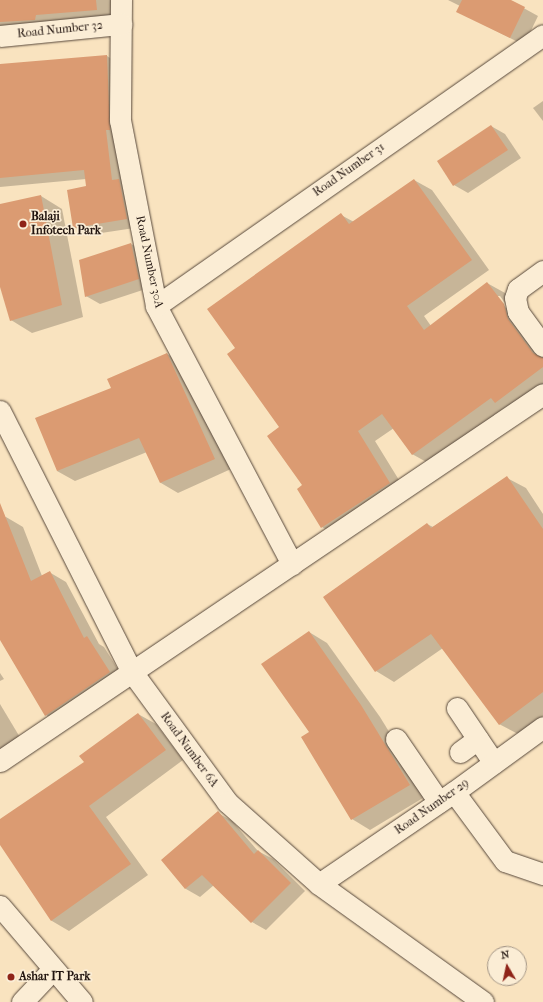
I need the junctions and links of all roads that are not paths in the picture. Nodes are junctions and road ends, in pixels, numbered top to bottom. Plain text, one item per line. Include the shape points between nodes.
1 (121, 0) edge
2 (121, 24) junction
3 (543, 34) edge
4 (0, 36) edge
5 (543, 271) edge
6 (156, 306) junction
7 (542, 342) edge
8 (543, 394) edge
9 (0, 411) edge
10 (292, 564) junction
11 (132, 672) junction
12 (457, 708) dead end
13 (543, 727) edge
14 (396, 739) dead end
15 (478, 739) junction
16 (460, 752) dead end
17 (0, 761) edge
18 (494, 763) junction
19 (447, 797) junction
20 (543, 874) edge
21 (318, 884) junction
22 (0, 906) edge
23 (52, 969) junction
24 (22, 1002) edge
25 (82, 1002) edge
26 (483, 1002) edge

1 - 2 street, Road Number 30A
2 - 4 street, Road Number 32
2 - 6 street, Road Number 30A via 120,120
3 - 6 street, Road Number 31
5 - 7 street via 518,289 515,298 518,312
6 - 10 street, Road Number 30A
8 - 10 street
9 - 11 street, Road Number 6A
10 - 11 street
11 - 17 street
11 - 21 street, Road Number 6A via 227,802
12 - 15 street
13 - 18 street, Road Number 29
14 - 19 street
15 - 16 street
15 - 18 street
18 - 19 street, Road Number 29
19 - 20 street via 505,861
19 - 21 street, Road Number 29
21 - 26 street, Road Number 6A
22 - 23 street
23 - 24 street
23 - 25 street

